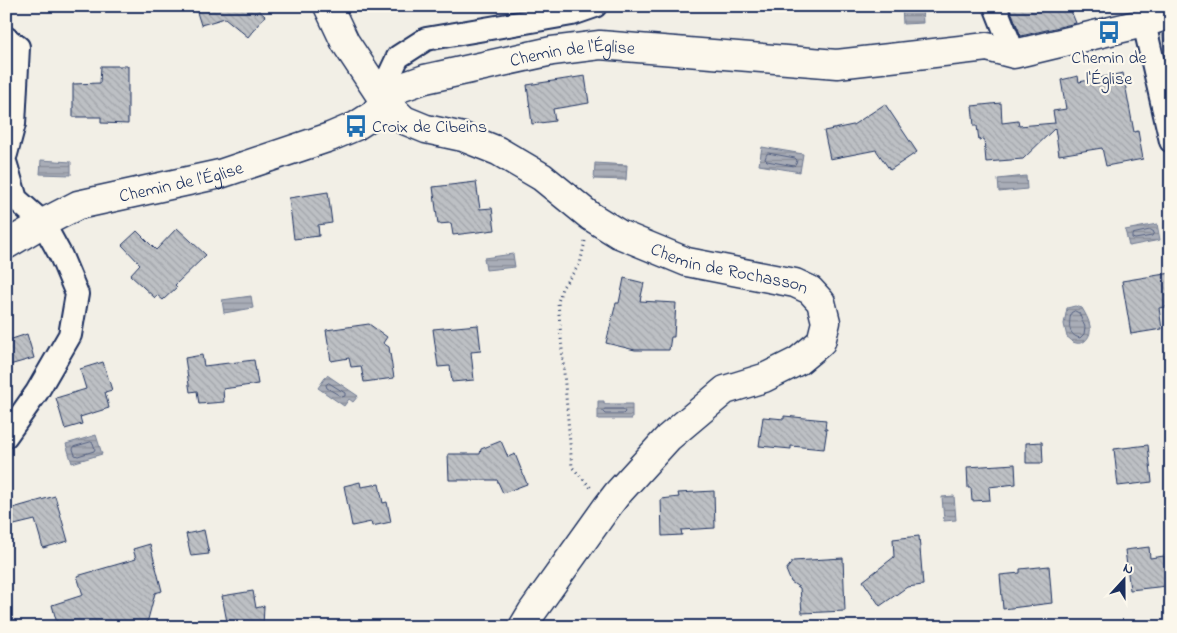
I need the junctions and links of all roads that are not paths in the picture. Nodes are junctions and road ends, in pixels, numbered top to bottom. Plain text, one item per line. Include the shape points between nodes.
1 (328, 6) edge
2 (595, 6) edge
3 (995, 6) edge
4 (1158, 19) edge
5 (6, 38) edge
6 (1014, 54) junction
7 (382, 98) junction
8 (1171, 141) edge
9 (6, 154) edge
10 (6, 165) edge
11 (43, 223) junction
12 (6, 245) edge
13 (6, 436) edge
14 (523, 627) edge

1 - 7 street, Chemin de Rochasson via 345,42
2 - 7 street via 572,14 426,39 398,57
3 - 6 street
4 - 6 street, Chemin de l'Église
4 - 8 street
5 - 9 street via 18,47 14,124
6 - 7 street, Chemin de l'Église via 987,47 837,64 600,45 552,51 425,79
7 - 11 street, Chemin de l'Église via 373,115 330,137 220,174 78,205
7 - 14 street, Chemin de Rochasson via 404,120 426,129 463,136 498,151 542,177 590,216 619,234 687,262 795,283 810,290 821,302 826,322 821,342 798,361 764,378 725,390 668,438 607,507
10 - 11 street via 16,199
11 - 12 street, Chemin de l'Église
11 - 13 street via 77,294 70,335 37,392

